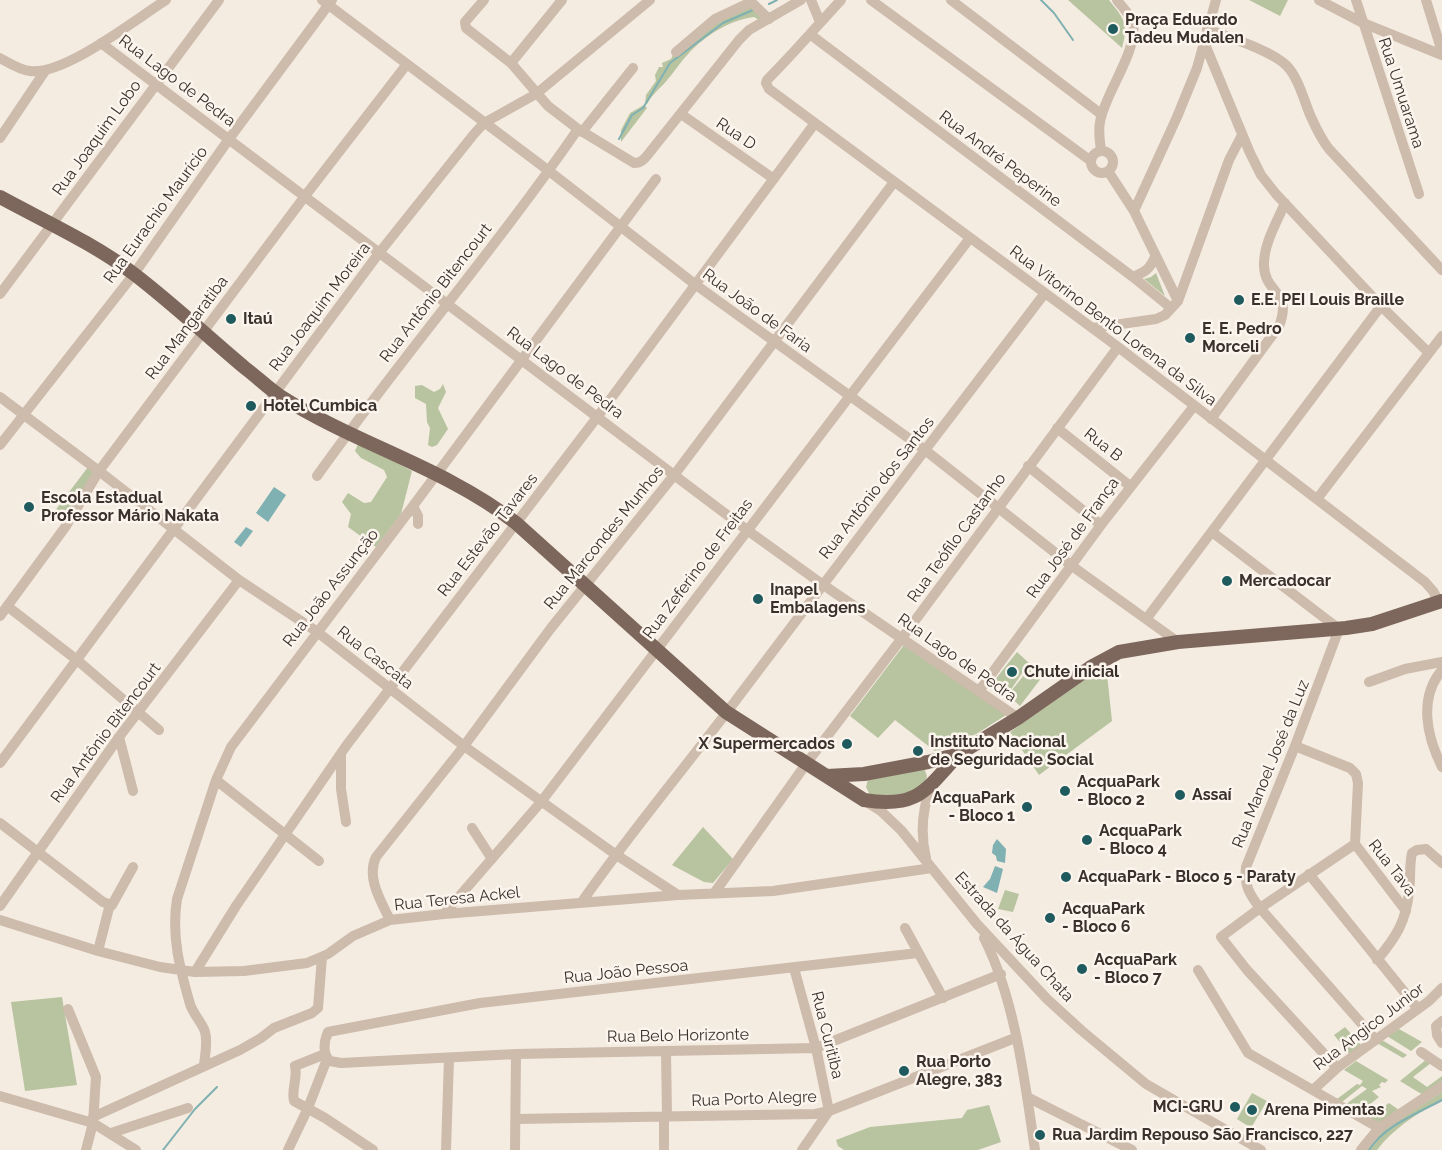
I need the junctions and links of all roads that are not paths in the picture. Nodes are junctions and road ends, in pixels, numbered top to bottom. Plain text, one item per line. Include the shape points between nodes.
1 (166, 0) edge
2 (219, 0) edge
3 (484, 0) edge
4 (562, 0) edge
5 (650, 0) edge
6 (801, 0) edge
7 (811, 0) edge
8 (841, 0) edge
9 (871, 0) edge
10 (951, 0) edge
11 (1117, 0) edge
12 (1216, 0) edge
13 (1319, 0) edge
14 (1356, 0) edge
15 (1426, 0) edge
16 (750, 1) edge
17 (327, 2) edge
18 (769, 19) junction
19 (820, 22) junction
20 (1363, 23) junction
21 (1207, 29) junction
22 (811, 35) junction
23 (101, 42) junction
24 (1204, 42) junction
25 (675, 52) dead end
26 (1442, 53) edge
27 (0, 58) edge
28 (511, 63) junction
29 (406, 64) junction
30 (633, 68) dead end
31 (45, 71) junction
32 (155, 83) junction
33 (536, 94) junction
34 (681, 114) junction
35 (1101, 114) junction
36 (484, 123) junction
37 (815, 123) junction
38 (580, 130) junction
39 (1242, 135) junction
40 (0, 138) edge
41 (229, 139) junction
42 (1101, 151) junction
43 (1091, 161) junction
44 (549, 171) junction
45 (1108, 171) junction
46 (656, 179) dead end
47 (774, 179) junction
48 (894, 182) junction
49 (1419, 194) dead end
50 (0, 196) edge
51 (305, 196) junction
52 (1285, 203) junction
53 (1134, 212) junction
54 (51, 225) junction
55 (620, 225) junction
56 (970, 238) junction
57 (379, 253) junction
58 (1155, 257) junction
59 (1442, 270) edge
60 (134, 273) junction
61 (1132, 277) junction
62 (696, 285) junction
63 (1045, 293) junction
64 (0, 294) edge
65 (447, 303) junction
66 (1174, 304) junction
67 (1380, 306) junction
68 (1093, 328) junction
69 (202, 333) junction
70 (1442, 336) edge
71 (773, 340) junction
72 (1118, 347) junction
73 (1429, 353) junction
74 (521, 359) junction
75 (275, 392) junction
76 (849, 396) junction
77 (0, 397) edge
78 (1194, 406) junction
79 (23, 415) junction
80 (598, 416) junction
81 (1211, 419) junction
82 (1057, 428) junction
83 (347, 433) junction
84 (0, 445) edge
85 (925, 450) junction
86 (1266, 461) junction
87 (1028, 466) junction
88 (99, 471) junction
89 (436, 473) junction
90 (675, 474) junction
91 (317, 476) dead end
92 (1130, 486) junction
93 (1317, 499) junction
94 (413, 506) junction
95 (997, 508) junction
96 (516, 523) junction
97 (418, 524) dead end
98 (1101, 525) junction
99 (175, 530) junction
100 (747, 530) junction
101 (1212, 532) junction
102 (1072, 566) junction
103 (240, 580) junction
104 (822, 584) junction
105 (585, 586) junction
106 (1441, 602) edge
107 (7, 606) junction
108 (0, 616) edge
109 (1147, 618) junction
110 (1339, 629) junction
111 (316, 632) junction
112 (902, 638) junction
113 (1178, 642) junction
114 (656, 650) junction
115 (77, 660) junction
116 (1442, 662) edge
117 (1442, 670) edge
118 (1369, 682) dead end
119 (389, 688) junction
120 (980, 691) junction
121 (726, 712) junction
122 (139, 713) junction
123 (1018, 718) junction
124 (159, 730) dead end
125 (119, 737) junction
126 (464, 746) junction
127 (1295, 746) junction
128 (340, 754) junction
129 (959, 754) junction
130 (928, 762) junction
131 (0, 763) edge
132 (806, 764) junction
133 (1442, 767) edge
134 (864, 774) junction
135 (827, 776) junction
136 (216, 780) junction
137 (931, 786) junction
138 (133, 791) dead end
139 (864, 800) junction
140 (541, 802) junction
141 (346, 822) dead end
142 (0, 823) edge
143 (472, 828) dead end
144 (285, 836) junction
145 (1355, 844) junction
146 (37, 852) junction
147 (615, 854) junction
148 (492, 859) junction
149 (319, 861) dead end
150 (1442, 863) edge
151 (929, 864) junction
152 (133, 867) dead end
153 (1309, 874) junction
154 (715, 892) junction
155 (678, 895) junction
156 (581, 903) junction
157 (112, 905) junction
158 (0, 906) edge
159 (1260, 908) junction
160 (1406, 911) junction
161 (444, 914) junction
162 (0, 920) edge
163 (390, 920) junction
164 (977, 924) junction
165 (905, 928) dead end
166 (98, 951) junction
167 (918, 954) junction
168 (322, 957) junction
169 (1377, 960) junction
170 (794, 968) junction
171 (180, 970) junction
172 (1198, 970) dead end
173 (195, 972) junction
174 (1001, 974) junction
175 (1441, 991) edge
176 (943, 998) junction
177 (68, 1009) dead end
178 (1418, 1009) junction
179 (1442, 1021) edge
180 (1016, 1038) junction
181 (1376, 1040) junction
182 (1442, 1043) edge
183 (816, 1048) junction
184 (666, 1051) junction
185 (1420, 1052) dead end
186 (516, 1054) junction
187 (326, 1057) junction
188 (449, 1058) junction
189 (204, 1065) junction
190 (1442, 1066) edge
191 (1336, 1068) junction
192 (1442, 1086) edge
193 (1313, 1090) junction
194 (0, 1096) edge
195 (1027, 1097) junction
196 (188, 1108) dead end
197 (308, 1108) junction
198 (829, 1111) junction
199 (665, 1117) junction
200 (516, 1119) junction
201 (93, 1120) junction
202 (1379, 1128) junction
203 (111, 1133) junction
204 (1113, 1144) edge
205 (86, 1150) edge
206 (136, 1150) edge
207 (288, 1150) edge
208 (373, 1150) edge
209 (446, 1150) edge
210 (515, 1150) edge
211 (664, 1150) edge
212 (802, 1150) edge
213 (1035, 1150) edge
214 (1132, 1150) edge
215 (1261, 1150) edge
216 (1361, 1150) edge

1 - 23 street
2 - 32 street, Rua Joaquim Lobo
3 - 28 street via 468,19 466,28
4 - 28 street
5 - 33 street, Rua Joaquim Moreira
6 - 18 street
7 - 19 street
8 - 19 street
9 - 43 street
10 - 35 street
11 - 35 street via 1133,23 1133,33
12 - 21 street
13 - 20 street
14 - 20 street, Rua Umuarama
15 - 26 street
16 - 18 street
16 - 25 street via 715,19
17 - 29 street, Rua João de Faria
17 - 41 street, Rua Eurachio Maurício
18 - 34 street via 739,40
19 - 22 street
20 - 26 street
20 - 49 street, Rua Umuarama
21 - 24 street
21 - 59 street via 1287,66 1329,149
22 - 37 street, Rua Vitorino Bento Lorena da Silva via 766,83
22 - 61 street, Rua André Peperine
23 - 31 street
23 - 32 street, Rua Lago de Pedra
24 - 39 street
24 - 53 street via 1177,117
27 - 31 street via 30,71
28 - 33 street
29 - 36 street, Rua João de Faria
29 - 51 street, Rua Mangaratiba
30 - 38 street, Rua Antônio Bitencourt
31 - 40 street
32 - 41 street, Rua Lago de Pedra
32 - 54 street, Rua Joaquim Lobo
33 - 36 street, Rua Joaquim Moreira
33 - 38 street
34 - 38 street via 642,162 634,163
34 - 47 street, Rua D
35 - 42 street
36 - 44 street, Rua João de Faria
36 - 57 street, Rua Joaquim Moreira
37 - 47 street, Rua Estevão Tavares
37 - 48 street, Rua Vitorino Bento Lorena da Silva
38 - 44 street, Rua Antônio Bitencourt
39 - 52 street via 1261,175
39 - 66 street
41 - 51 street, Rua Lago de Pedra
41 - 60 street, Rua Eurachio Maurício
42 - 43 street
42 - 45 street via 1112,158
43 - 45 street via 1095,171
44 - 55 street, Rua João de Faria
44 - 65 street, Rua Antônio Bitencourt
45 - 53 street
46 - 55 street, Rua João Assunção
47 - 62 street, Rua Estevão Tavares
48 - 56 street, Rua Vitorino Bento Lorena da Silva
48 - 71 street, Rua Marcondes Munhos
50 - 54 main road
51 - 57 street, Rua Lago de Pedra
51 - 69 street, Rua Mangaratiba
52 - 67 street
52 - 81 street via 1266,250 1264,266 1267,279 1281,298 1283,316
53 - 58 street
54 - 60 main road
54 - 64 street, Rua Joaquim Lobo
55 - 62 street, Rua João de Faria
55 - 74 street, Rua João Assunção
56 - 63 street, Rua Vitorino Bento Lorena da Silva
56 - 76 street, Rua Zeferino de Freitas
57 - 65 street, Rua Lago de Pedra
57 - 75 street, Rua Joaquim Moreira
58 - 61 street via 1150,268
58 - 66 street
60 - 69 main road
60 - 79 street, Rua Eurachio Maurício
61 - 66 street, Rua André Peperine
62 - 71 street, Rua João de Faria
62 - 80 street, Rua Estevão Tavares
63 - 68 street, Rua Vitorino Bento Lorena da Silva
63 - 85 street, Rua Antônio dos Santos
65 - 74 street, Rua Lago de Pedra
65 - 83 street, Rua Antônio Bitencourt
66 - 68 street via 1156,319
67 - 73 street
67 - 86 street
68 - 72 street, Rua Vitorino Bento Lorena da Silva
69 - 75 main road
69 - 88 street, Rua Mangaratiba
70 - 73 street
71 - 76 street, Rua João de Faria
71 - 90 street, Rua Marcondes Munhos
72 - 78 street, Rua Vitorino Bento Lorena da Silva
72 - 82 street, Rua Teófilo Castanho
73 - 93 street
74 - 80 street, Rua Lago de Pedra
74 - 89 street, Rua João Assunção
75 - 83 main road
75 - 99 street, Rua Joaquim Moreira
76 - 85 street, Rua João de Faria
76 - 100 street, Rua Zeferino de Freitas
77 - 79 street, Rua Cascata
78 - 81 street, Rua Vitorino Bento Lorena da Silva
78 - 92 street, Rua José de França
79 - 84 street, Rua Eurachio Maurício
79 - 88 street, Rua Cascata
80 - 90 street, Rua Lago de Pedra
80 - 96 street, Rua Estevão Tavares
81 - 86 street, Rua Vitorino Bento Lorena da Silva
82 - 87 street, Rua Teófilo Castanho
82 - 92 street, Rua B
83 - 89 main road
83 - 91 street, Rua Antônio Bitencourt
85 - 95 street, Rua João de Faria
85 - 104 street, Rua Antônio dos Santos
86 - 93 street, Rua Vitorino Bento Lorena da Silva
86 - 101 street
87 - 95 street, Rua Teófilo Castanho
87 - 98 street
88 - 99 street, Rua Cascata
88 - 107 street, Rua Mangaratiba via 66,526
89 - 94 street, Rua João Assunção
89 - 96 main road via 473,492
90 - 100 street, Rua Lago de Pedra
90 - 105 street, Rua Marcondes Munhos
92 - 98 street, Rua José de França
93 - 106 street, Rua Vitorino Bento Lorena da Silva via 1425,582
94 - 97 street
94 - 111 street, Rua João Assunção
95 - 102 street, Rua João de Faria
95 - 112 street, Rua Teófilo Castanho
96 - 105 main road
96 - 119 street, Rua Estevão Tavares
98 - 102 street, Rua José de França
99 - 103 street, Rua Cascata
99 - 115 street, Rua Joaquim Moreira
100 - 104 street, Rua Lago de Pedra
100 - 114 street, Rua Zeferino de Freitas
101 - 109 street
101 - 110 street
102 - 109 street, Rua João de Faria
102 - 120 street, Rua José de França
103 - 111 street, Rua Cascata
103 - 122 street, Rua Antônio Bitencourt
104 - 112 street, Rua Lago de Pedra
104 - 121 street, Rua Antônio dos Santos
105 - 114 main road
105 - 126 street, Rua Marcondes Munhos
106 - 110 main road via 1372,624
107 - 108 street, Rua Mangaratiba
107 - 115 street
109 - 113 street, Rua João de Faria
110 - 113 main road
110 - 127 street, Rua Manoel José da Luz
111 - 119 street, Rua Cascata
111 - 136 street, Rua João Assunção via 231,747
112 - 120 street, Rua Lago de Pedra
112 - 132 street, Rua Teófilo Castanho
113 - 123 main road via 1105,658
114 - 121 main road
114 - 140 street, Rua Zeferino de Freitas
115 - 122 street
115 - 131 street, Rua Joaquim Moreira
116 - 118 street via 1405,669
117 - 133 street via 1433,683 1427,716 1428,733
119 - 126 street, Rua Cascata
119 - 128 street, Rua Estevão Tavares
120 - 123 street, Rua Lago de Pedra
121 - 132 main road
121 - 147 street, Rua Antônio dos Santos
122 - 124 street
122 - 125 street, Rua Antônio Bitencourt
123 - 129 main road
125 - 138 street
125 - 146 street, Rua Antônio Bitencourt
126 - 140 street, Rua Cascata
126 - 163 street, Rua Marcondes Munhos via 373,864 376,891
127 - 145 street via 1342,764 1356,774
127 - 159 street, Rua Manoel José da Luz via 1246,867 1249,894
128 - 141 street
128 - 144 street, Rua Estevão Tavares
129 - 130 main road
129 - 137 main road
130 - 134 main road
130 - 137 main road
132 - 135 main road
132 - 154 street, Rua Teófilo Castanho
134 - 135 main road
134 - 139 main road
135 - 139 main road
136 - 144 street
136 - 171 street, Rua João Assunção via 177,899
137 - 139 main road via 907,799 879,803
137 - 151 street, Estrada da Água Chata via 922,833
139 - 151 street, Estrada da Água Chata via 891,820
140 - 147 street, Rua Cascata
140 - 148 street, Rua Zeferino de Freitas
142 - 146 street
143 - 148 street
144 - 149 street
144 - 173 street, Rua Estevão Tavares
145 - 153 street
145 - 160 street, Rua Tava
146 - 157 street
146 - 158 street, Rua Antônio Bitencourt
147 - 155 street, Rua Cascata
147 - 156 street, Rua Antônio dos Santos
148 - 161 street, Rua Zeferino de Freitas
150 - 160 street via 1426,849 1412,853
151 - 154 street, Rua Teresa Ackel via 773,891
151 - 164 street, Estrada da Água Chata
152 - 157 street
153 - 159 street
153 - 169 street
154 - 155 street, Rua Teresa Ackel
155 - 156 street, Rua Teresa Ackel
156 - 161 street, Rua Teresa Ackel
157 - 166 street
159 - 181 street, Rua Manoel José da Luz
159 - 191 street via 1221,937
160 - 169 street via 1400,930
161 - 163 street, Rua Teresa Ackel
162 - 166 street, Rua Teresa Ackel
163 - 168 street, Rua Teresa Ackel via 353,936
164 - 174 street
164 - 215 street, Estrada da Água Chata via 1047,999 1146,1084
165 - 167 street
166 - 171 street, Rua Teresa Ackel
167 - 170 street, Rua João Pessoa
167 - 176 street
168 - 173 street, Rua Teresa Ackel via 307,963 244,971
168 - 189 street via 318,1008
169 - 178 street
170 - 183 street, Rua Curitiba
170 - 187 street, Rua João Pessoa via 480,1003 327,1034
171 - 173 street, Rua Teresa Ackel
171 - 189 street, Rua João Assunção via 193,1012 205,1030
172 - 193 street via 1244,1050
174 - 176 street, Rua Belo Horizonte
174 - 180 street
175 - 178 street, Rua Angico Junior
176 - 183 street, Rua Belo Horizonte
177 - 201 street via 96,1077
178 - 181 street, Rua Angico Junior
179 - 182 street via 1436,1026
180 - 195 street
180 - 198 street, Rua Porto Alegre
181 - 191 street, Rua Angico Junior
183 - 184 street, Rua Belo Horizonte
183 - 198 street, Rua Curitiba
184 - 186 street, Rua Belo Horizonte
184 - 199 street
185 - 190 street
186 - 188 street, Rua Belo Horizonte
186 - 200 street
187 - 188 street, Rua Belo Horizonte via 341,1063
187 - 197 street
187 - 197 street via 295,1066 293,1099
188 - 209 street
189 - 201 street
191 - 193 street, Rua Angico Junior
192 - 202 street
193 - 202 street
194 - 201 street
195 - 204 street
195 - 213 street
196 - 203 street
197 - 207 street
197 - 208 street
198 - 199 street, Rua Porto Alegre
198 - 212 street
199 - 200 street, Rua Porto Alegre
199 - 211 street
200 - 210 street
201 - 203 street
201 - 205 street
202 - 216 street
203 - 206 street
204 - 214 street

